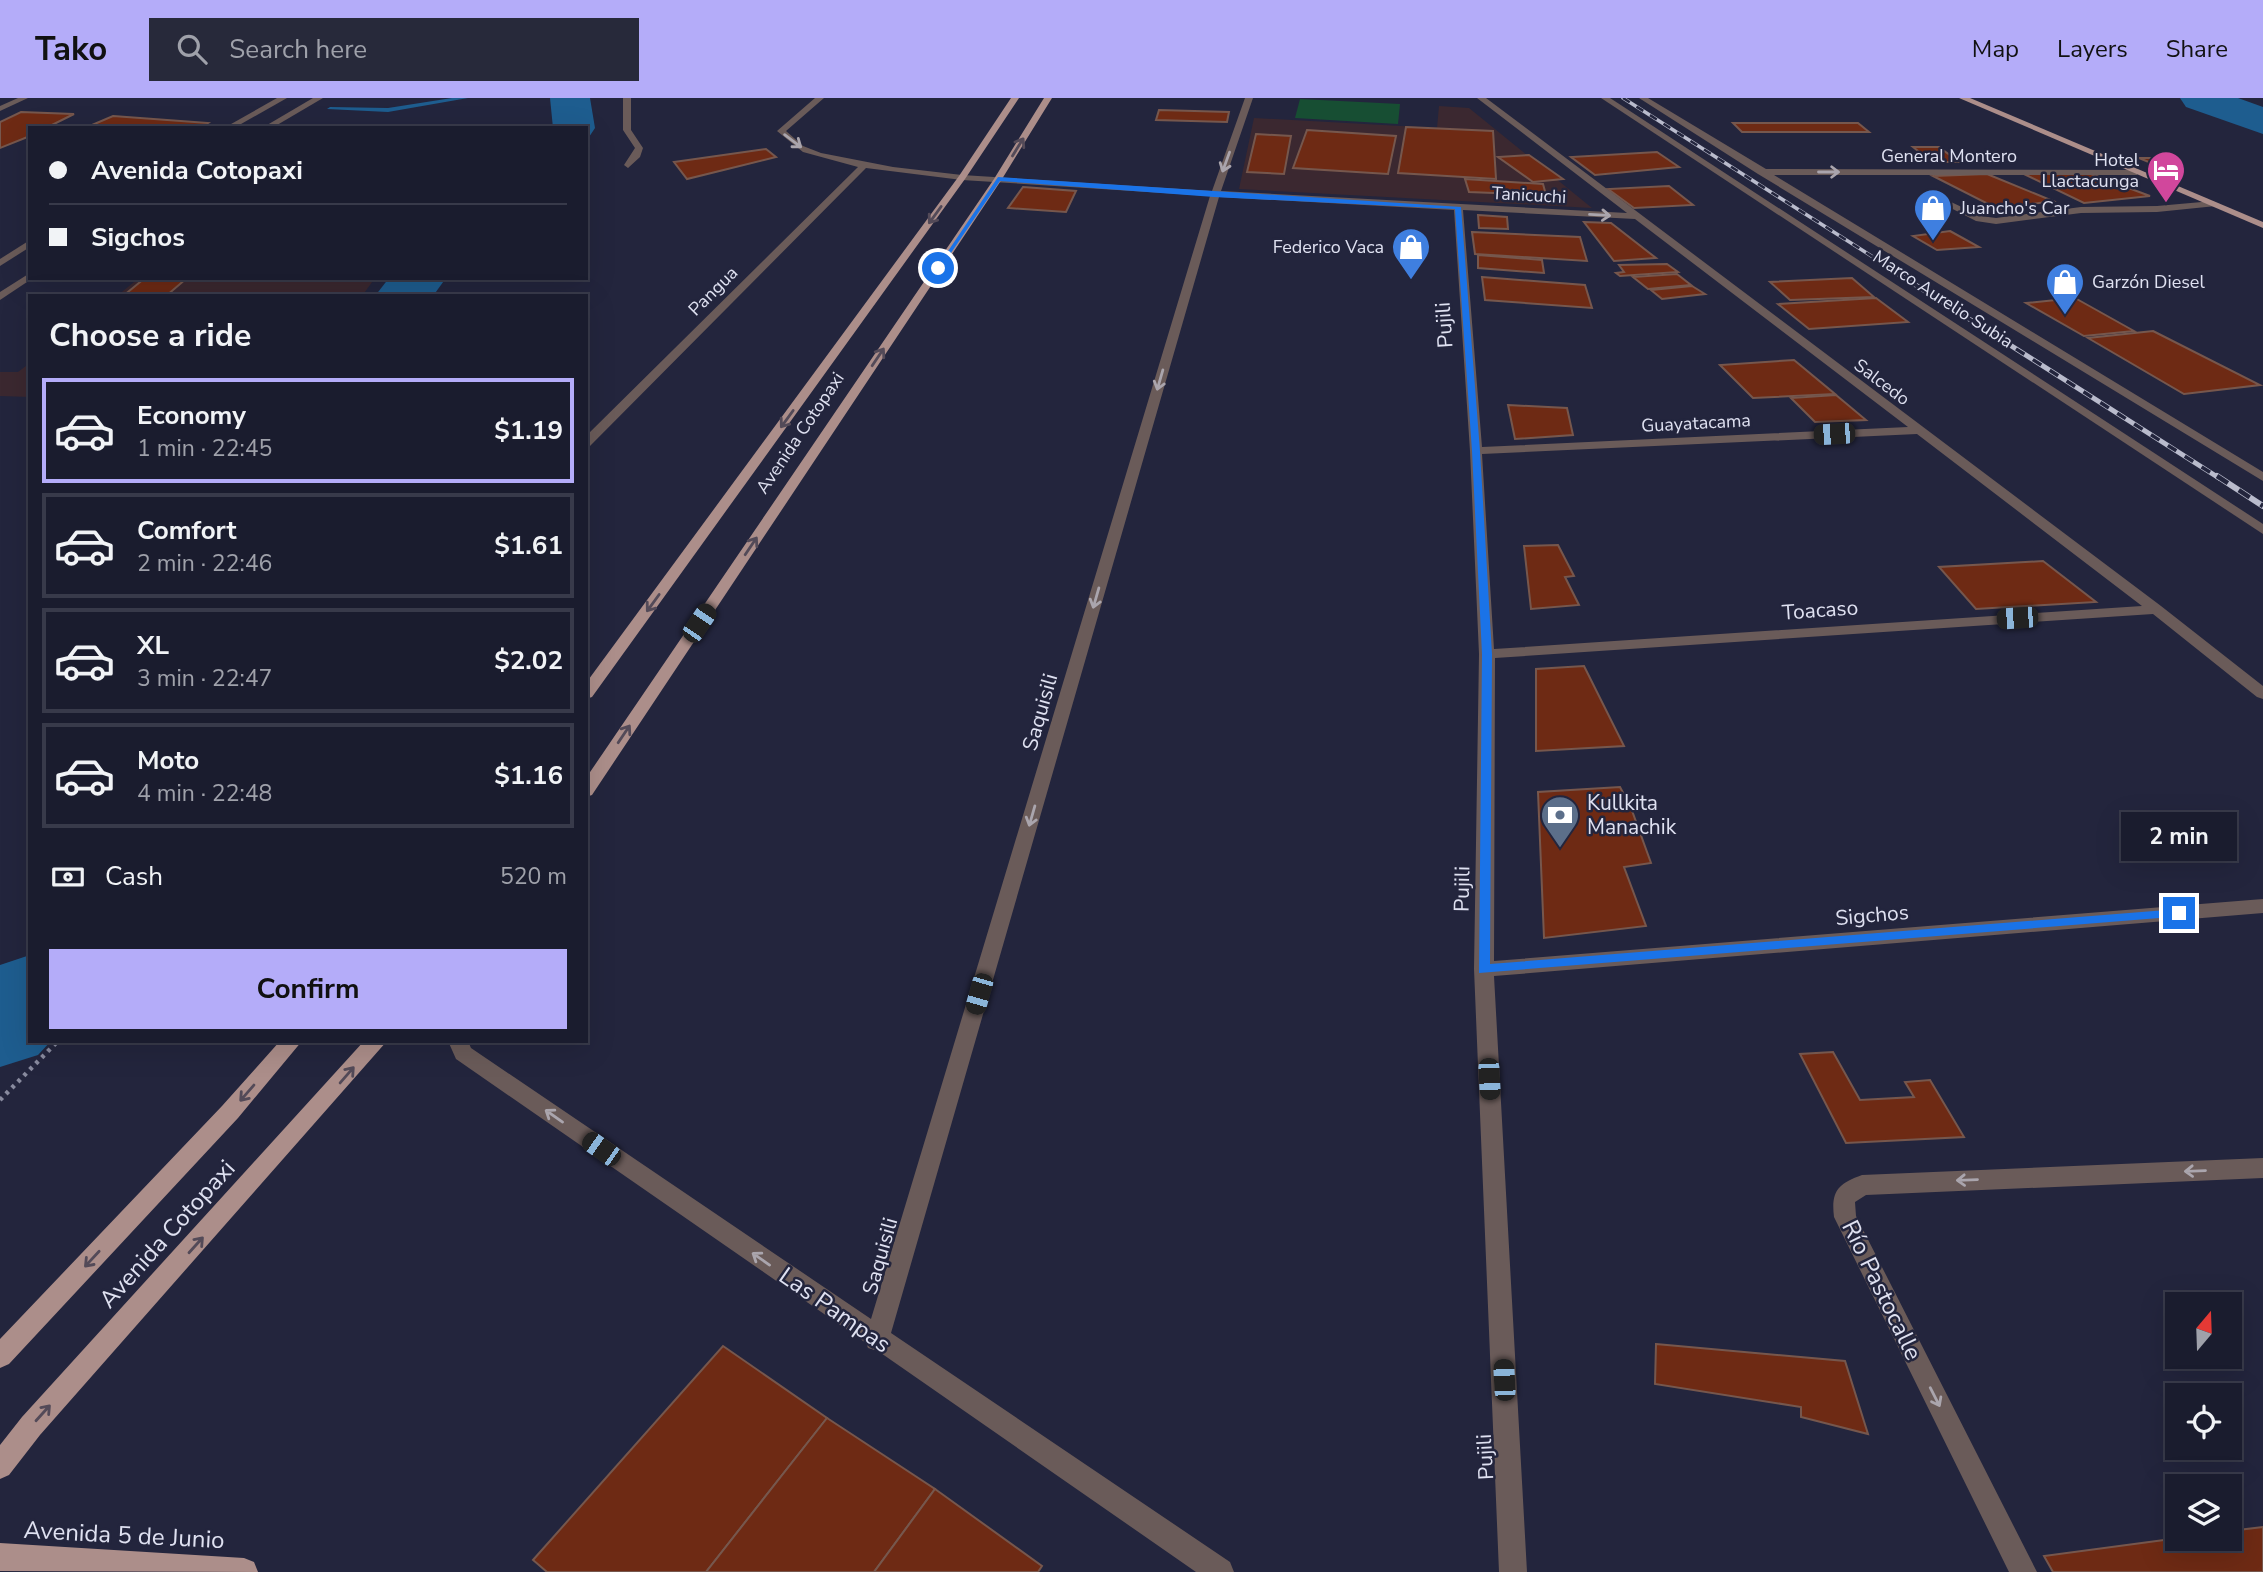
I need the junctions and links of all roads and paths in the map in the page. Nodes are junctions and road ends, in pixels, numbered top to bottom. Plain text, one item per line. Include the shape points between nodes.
1 (23, 98) edge
2 (627, 98) edge
3 (820, 98) edge
4 (1015, 98) edge
5 (1048, 98) edge
6 (1249, 98) edge
7 (1480, 98) edge
8 (1605, 98) edge
9 (1643, 98) edge
10 (1963, 98) edge
11 (281, 99) edge
12 (316, 99) edge
13 (0, 109) edge
14 (232, 126) edge
15 (269, 126) edge
16 (865, 164) junction
17 (628, 165) dead end
18 (1761, 172) junction
19 (2137, 172) junction
20 (962, 177) junction
21 (998, 179) junction
22 (1214, 195) junction
23 (1948, 204) dead end
24 (2213, 204) junction
25 (1458, 207) junction
26 (1634, 216) junction
27 (2263, 225) edge
28 (28, 244) edge
29 (0, 263) edge
30 (28, 277) edge
31 (0, 298) edge
32 (1917, 430) junction
33 (588, 441) edge
34 (1476, 451) junction
35 (2263, 477) edge
36 (2263, 530) edge
37 (2156, 608) junction
38 (1487, 654) junction
39 (588, 691) edge
40 (2263, 694) edge
41 (588, 788) edge
42 (2263, 906) edge
43 (1484, 970) junction
44 (56, 1043) edge
45 (290, 1043) edge
46 (375, 1043) edge
47 (459, 1043) edge
48 (0, 1101) edge
49 (2263, 1168) edge
50 (877, 1340) junction
51 (0, 1356) edge
52 (0, 1466) edge
53 (0, 1557) edge
54 (244, 1572) edge
55 (1220, 1572) edge
56 (1513, 1572) edge
57 (2023, 1572) edge

1 - 13 street
2 - 17 street via 623,123 639,148
3 -> 16 street via 781,131 793,145
4 - 20 main road, Avenida Cotopaxi
21 -> 5 main road, Avenida Cotopaxi
6 -> 22 street, Saquisili
7 - 26 street, Salcedo
8 - 36 street, Marco Aurelio Subia
9 - 18 street, Marco Aurelio Subia
10 - 19 main road
11 - 12 street
11 - 14 street
12 - 15 street
16 - 20 street
16 - 33 street, Pangua
18 -> 19 street, General Montero
18 - 35 street, Marco Aurelio Subia
19 - 24 main road
20 - 21 street, Tanicuchi
20 -> 39 main road, Avenida Cotopaxi
21 - 22 street, Tanicuchi
41 -> 21 main road, Avenida Cotopaxi
22 - 25 street, Tanicuchi
22 -> 50 street, Saquisili
23 - 24 street via 1979,219 1996,221 2081,210
24 - 27 main road
25 -> 26 street, Tanicuchi
25 - 34 street, Pujili
26 - 32 street, Salcedo
28 - 29 street
30 - 31 street
32 - 34 street, Guayatacama
32 - 37 street, Salcedo
34 - 38 street, Pujili
37 - 38 street, Toacaso
37 - 40 street, Salcedo
38 - 43 street, Pujili
42 - 43 street, Sigchos
43 - 56 street, Pujili
44 - 48 path
45 -> 51 main road, Avenida Cotopaxi
52 -> 46 main road, Avenida Cotopaxi
50 -> 47 street, Las Pampas via 463,1053
49 -> 57 street, Río Pastocalle via 1862,1185 1843,1198 1845,1217
50 - 55 street, Las Pampas
53 - 54 main road, Avenida 5 de Junio

